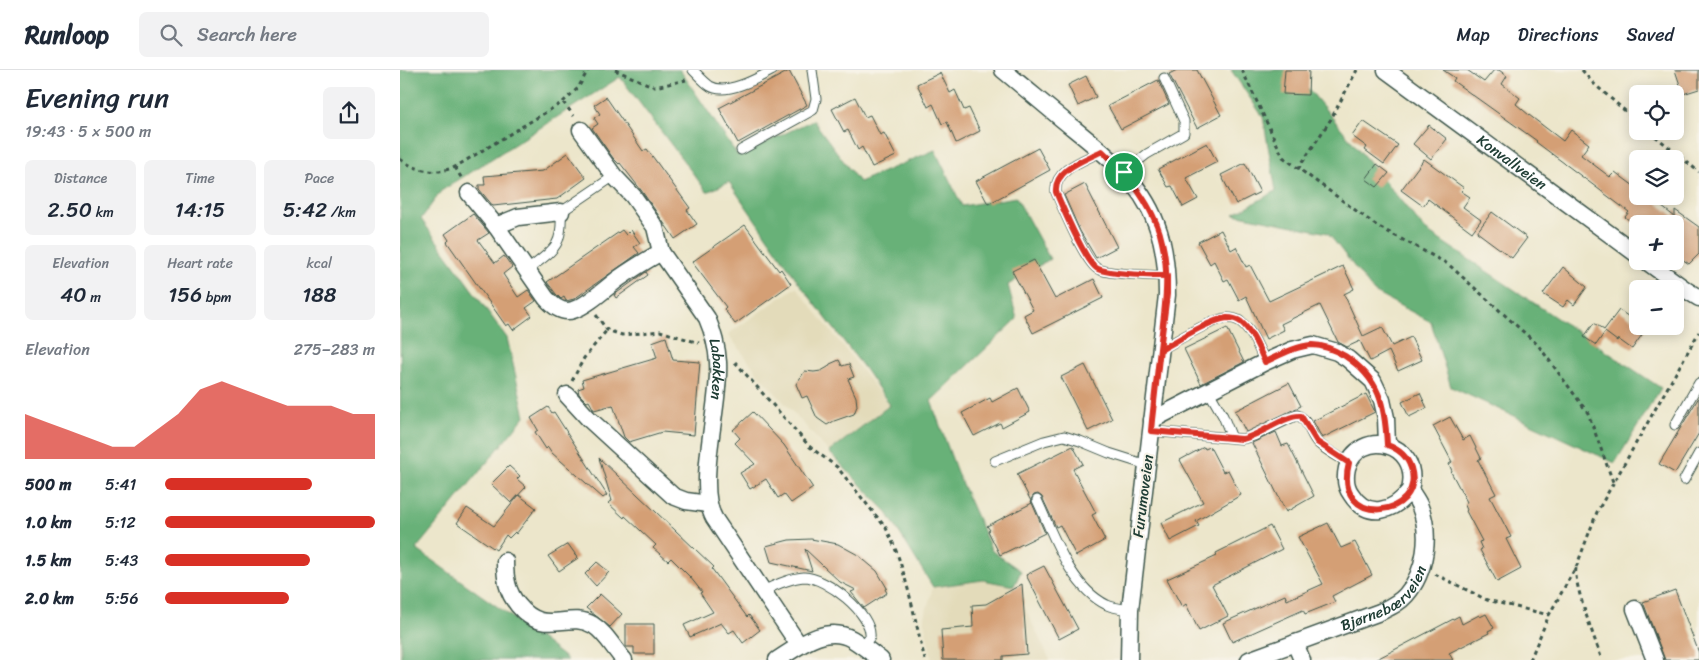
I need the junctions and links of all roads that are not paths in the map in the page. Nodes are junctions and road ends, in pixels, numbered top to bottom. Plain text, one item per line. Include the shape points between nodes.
1 (693, 70) edge
2 (773, 70) edge
3 (812, 70) edge
4 (1003, 70) edge
5 (1386, 70) edge
6 (1164, 78) dead end
7 (581, 130) dead end
8 (741, 150) dead end
9 (1102, 151) junction
10 (1124, 172) junction
11 (614, 176) junction
12 (469, 193) dead end
13 (561, 212) junction
14 (496, 226) junction
15 (1629, 248) edge
16 (661, 252) junction
17 (1658, 270) edge
18 (526, 271) junction
19 (1167, 276) junction
20 (1699, 298) edge
21 (1160, 350) junction
22 (1265, 362) junction
23 (1699, 383) edge
24 (1208, 390) junction
25 (566, 395) road end
26 (1676, 425) dead end
27 (1152, 426) junction
28 (1232, 438) junction
29 (1387, 445) junction
30 (1699, 454) edge
31 (995, 461) dead end
32 (1349, 463) junction
33 (1147, 465) junction
34 (1684, 480) dead end
35 (1410, 490) junction
36 (1037, 500) dead end
37 (708, 504) junction
38 (505, 561) dead end
39 (764, 592) junction
40 (1635, 609) dead end
41 (1130, 610) junction
42 (1295, 643) junction
43 (799, 645) junction
44 (863, 647) junction
45 (624, 660) edge
46 (778, 660) edge
47 (881, 660) edge
48 (1129, 660) edge
49 (1249, 660) edge
50 (1302, 660) edge
51 (1655, 660) edge

1 - 2 lane via 710,86 721,90
3 - 8 lane via 816,100 813,110
4 - 9 street, Furumoveien
5 - 15 street, Konvallveien
6 - 10 lane via 1184,120 1184,133 1147,154
7 - 11 street, Labakken
9 - 10 street, Furumoveien
9 - 19 lane via 1062,173 1055,184 1059,200 1086,256 1094,266 1106,272
10 - 19 street, Furumoveien via 1156,221
11 - 13 lane
11 - 16 street, Labakken via 655,227
12 - 14 street
13 - 14 street via 518,218
13 - 18 lane via 562,228 556,248
14 - 18 street
16 - 18 street via 573,310 557,308
16 - 37 street, Labakken via 707,318 716,349 718,378 708,472
17 - 20 street
19 - 21 street, Furumoveien
21 - 22 lane via 1214,322 1233,318 1250,333
21 - 27 street, Furumoveien
22 - 24 street
22 - 29 street via 1313,345 1328,348 1348,359 1368,375 1382,400
23 - 26 lane
24 - 27 street
24 - 28 lane
25 - 37 street via 674,496 686,502
27 - 28 lane
27 - 33 street, Furumoveien
28 - 32 lane via 1249,438 1297,415 1305,421 1317,442
29 - 32 street via 1369,445
29 - 35 street, Bjørnebærveien via 1404,454 1409,462 1412,471
30 - 34 lane
31 - 33 lane via 1064,436
32 - 35 street via 1347,489 1365,508 1391,508
33 - 41 street, Furumoveien
35 - 42 street, Bjørnebærveien via 1420,505 1425,522 1426,548 1421,567 1405,596 1380,612
36 - 41 lane via 1081,585 1108,606
37 - 39 street, Labakken
38 - 45 street via 509,592 526,615 536,621 583,621 594,626
39 - 43 street, Labakken
39 - 44 lane via 804,577 829,584 868,622 870,637
40 - 51 street
41 - 48 street, Furumoveien
42 - 49 street, Bjørnebærveien
42 - 50 street
43 - 44 street via 823,634 839,633
43 - 46 street
44 - 47 street

